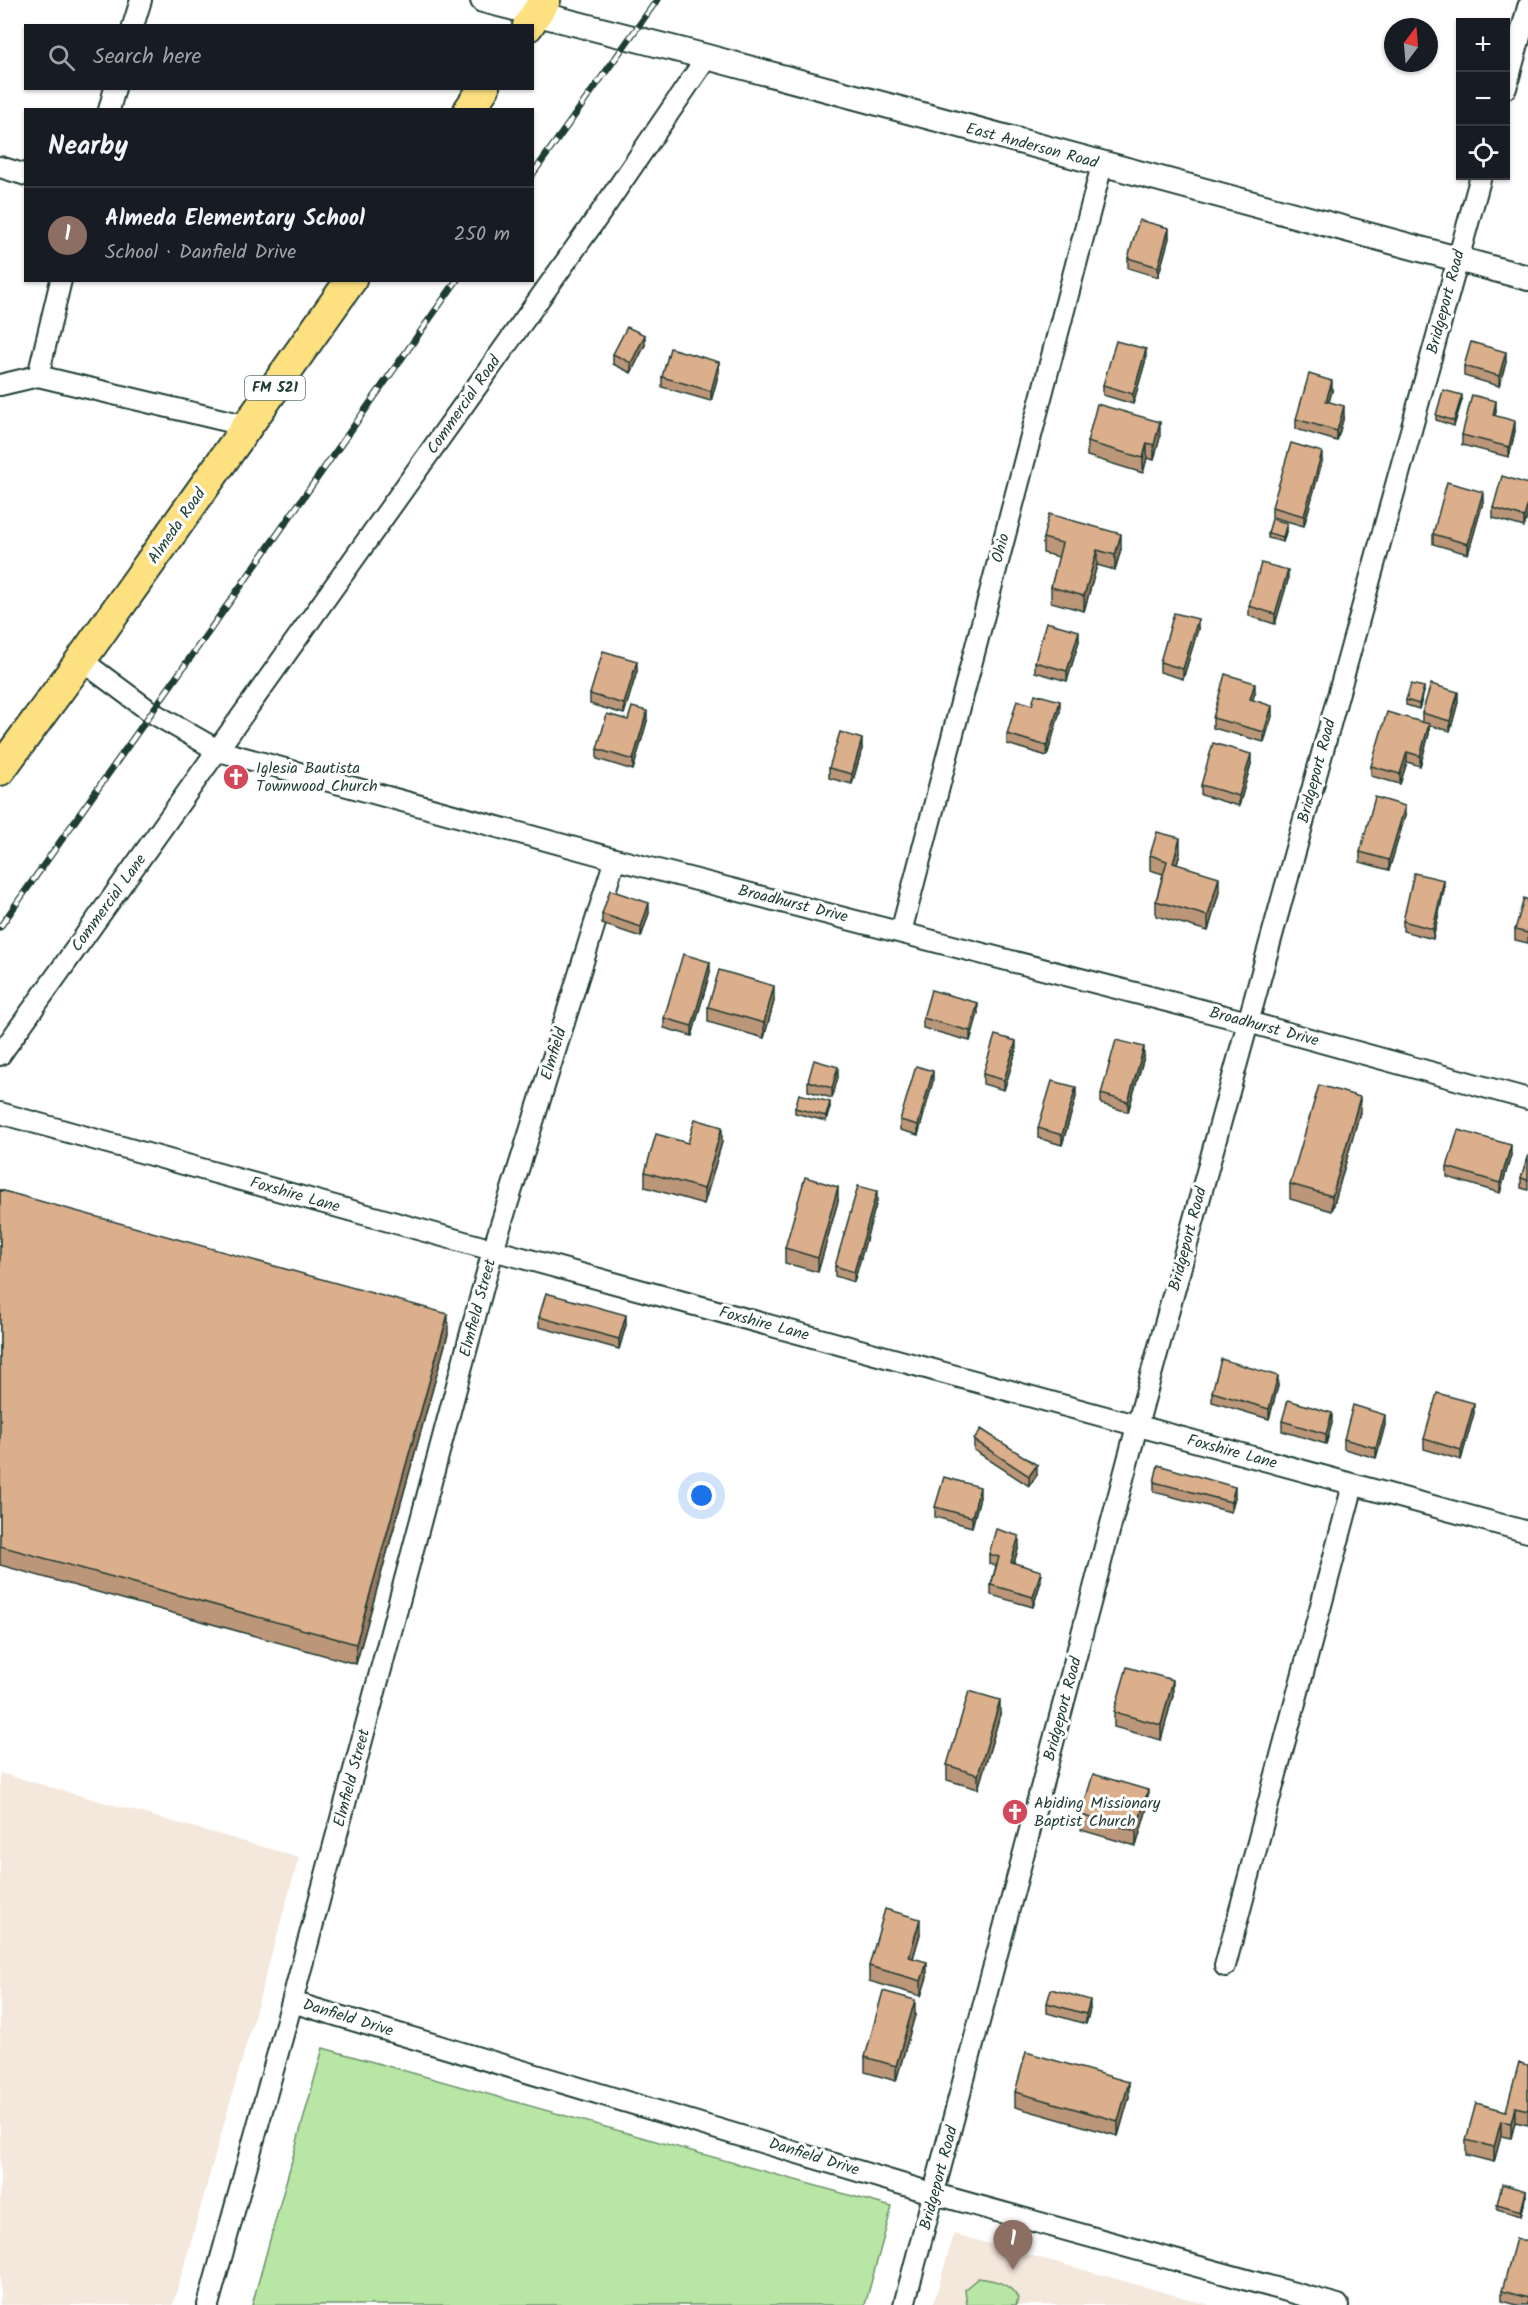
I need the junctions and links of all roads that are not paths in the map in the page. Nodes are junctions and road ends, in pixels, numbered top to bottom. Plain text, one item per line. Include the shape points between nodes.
1 (141, 0) edge
2 (483, 0) edge
3 (1528, 7) edge
4 (536, 13) edge
5 (134, 24) edge
6 (707, 57) junction
7 (1510, 73) edge
8 (114, 90) edge
9 (483, 90) edge
10 (110, 108) edge
11 (470, 108) edge
12 (1102, 165) junction
13 (0, 167) edge
14 (24, 174) edge
15 (1480, 180) edge
16 (1457, 260) junction
17 (1528, 278) edge
18 (61, 282) edge
19 (350, 282) edge
20 (38, 376) junction
21 (0, 385) edge
22 (248, 426) junction
23 (81, 660) junction
24 (219, 751) junction
25 (0, 770) edge
26 (615, 859) junction
27 (901, 932) junction
28 (1248, 1022) junction
29 (0, 1055) edge
30 (1528, 1099) edge
31 (0, 1113) edge
32 (494, 1250) junction
33 (1137, 1426) junction
34 (1353, 1485) junction
35 (1528, 1532) edge
36 (1224, 1966) dead end
37 (292, 2002) junction
38 (935, 2194) junction
39 (208, 2305) edge
40 (904, 2305) edge
41 (1338, 2305) edge

1 - 5 street
2 - 4 street, East Anderson Road
3 - 7 street
4 - 6 street, East Anderson Road
6 - 12 street, East Anderson Road
6 - 24 street, Commercial Road
8 - 10 street
9 - 11 main road
12 - 16 street, East Anderson Road
12 - 27 street, Ohio
13 - 14 street
15 - 16 street, Bridgeport Road
16 - 17 street, East Anderson Road
16 - 28 street, Bridgeport Road
18 - 20 street
19 - 22 main road, Almeda Road / FM 521
20 - 21 street
20 - 22 street
22 - 23 main road, Almeda Road / FM 521
23 - 24 street, Broadhurst Drive via 151,712
23 - 25 main road, Almeda Road / FM 521
24 - 26 street, Broadhurst Drive
24 - 29 street, Commercial Lane
26 - 27 street, Broadhurst Drive
26 - 32 street, Elmfield
27 - 28 street, Broadhurst Drive
28 - 30 street, Broadhurst Drive
28 - 33 street, Bridgeport Road
31 - 32 street, Foxshire Lane
32 - 33 street, Foxshire Lane
32 - 37 street, Elmfield Street
33 - 34 street, Foxshire Lane
33 - 38 street, Bridgeport Road
34 - 35 street, Foxshire Lane
34 - 36 street
37 - 38 street, Danfield Drive
37 - 39 street, Elmfield Street
38 - 40 street, Bridgeport Road
38 - 41 street, Danfield Drive

